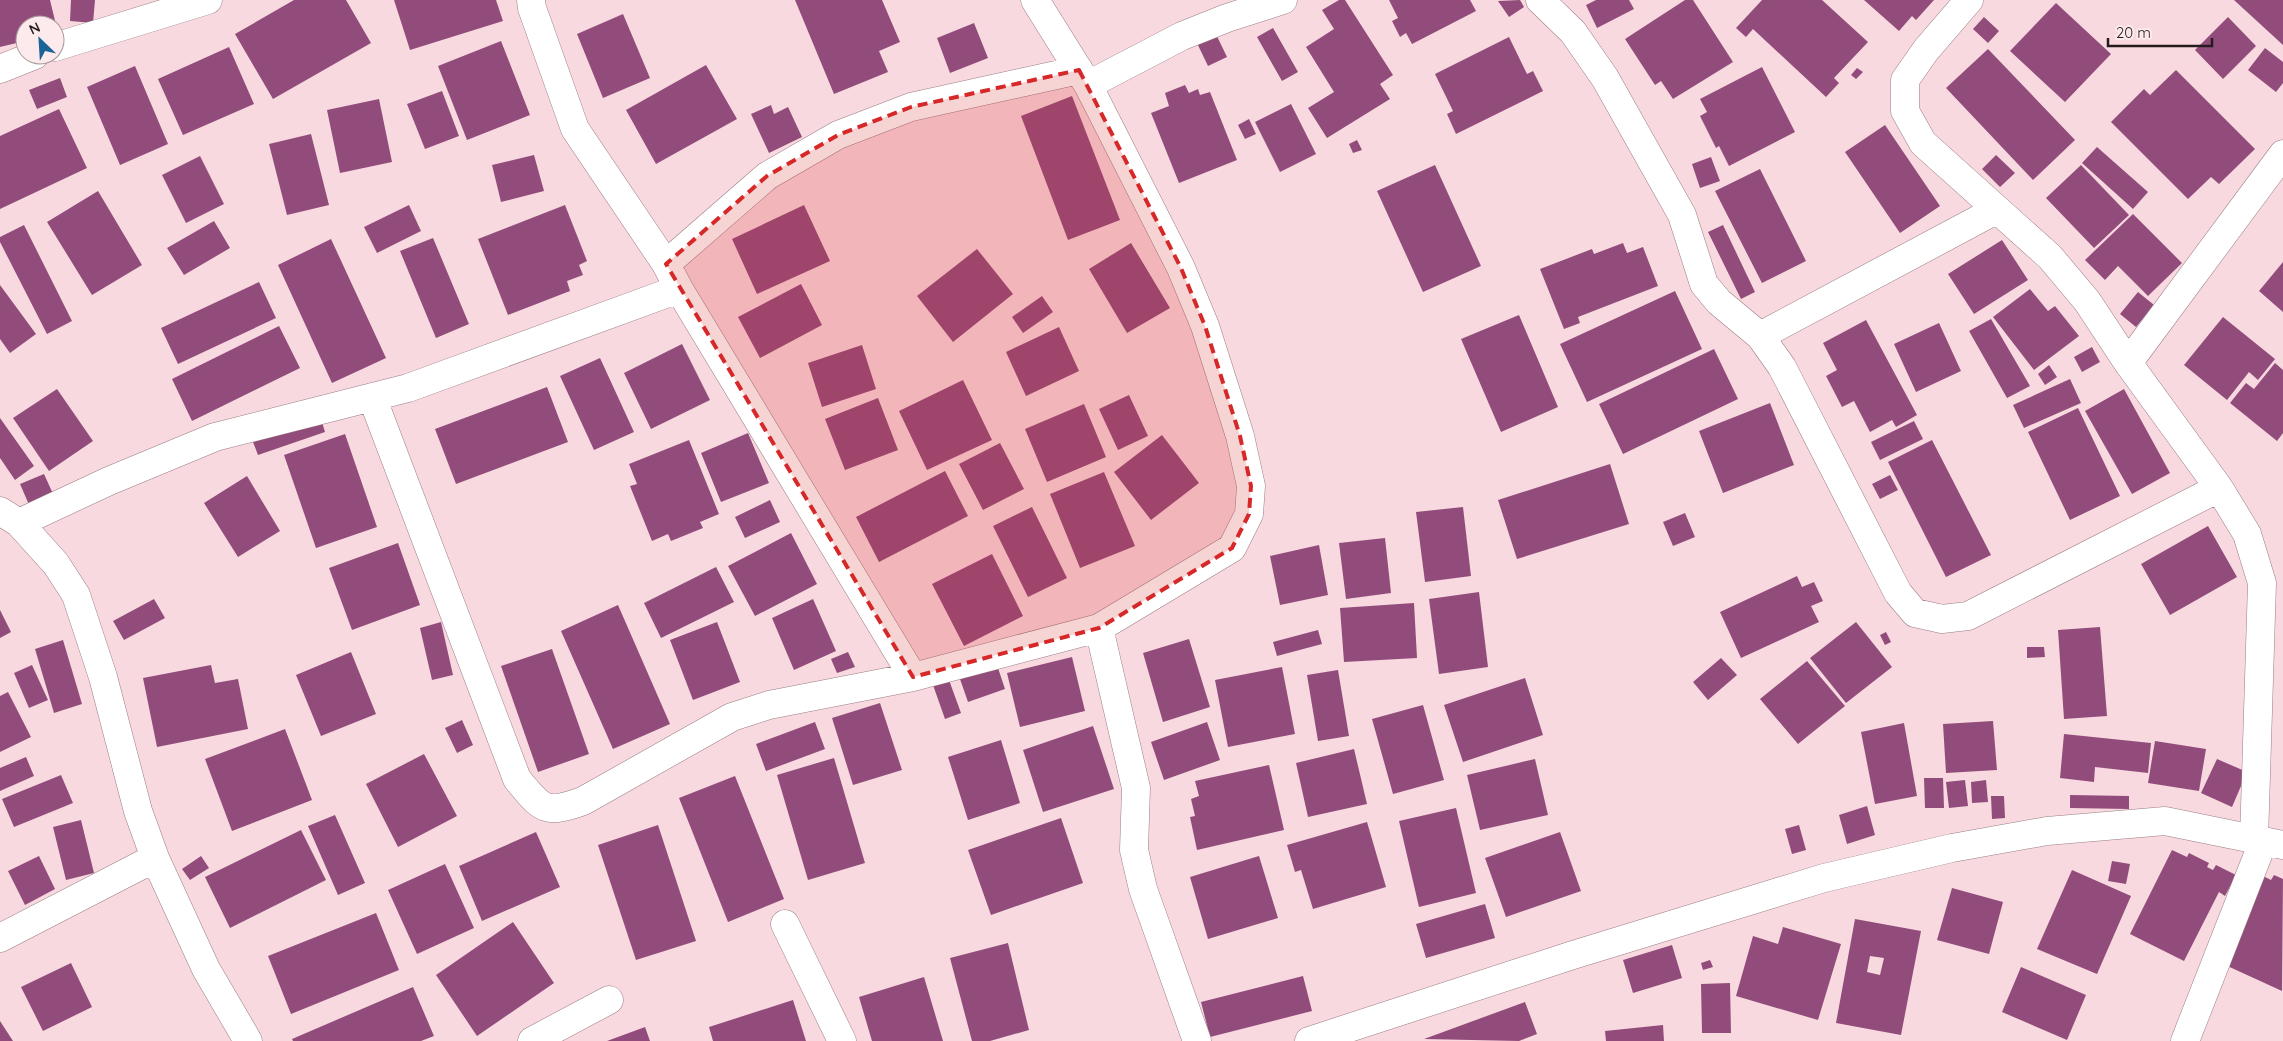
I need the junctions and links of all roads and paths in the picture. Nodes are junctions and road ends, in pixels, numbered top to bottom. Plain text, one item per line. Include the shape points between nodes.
1 (208, 0) edge
2 (531, 0) edge
3 (1035, 0) edge
4 (1283, 0) edge
5 (1540, 0) edge
6 (1969, 0) edge
7 (65, 44) edge
8 (15, 63) edge
9 (0, 69) edge
10 (1084, 77) junction
11 (2283, 154) edge
12 (1996, 210) junction
13 (666, 264) junction
14 (679, 289) junction
15 (1760, 336) junction
16 (2128, 363) junction
17 (372, 397) junction
18 (2219, 488) junction
19 (9, 517) edge
20 (1099, 628) junction
21 (913, 677) junction
22 (2266, 842) edge
23 (155, 858) junction
24 (785, 924) dead end
25 (0, 938) edge
26 (609, 1000) dead end
27 (248, 1041) edge
28 (532, 1041) edge
29 (842, 1041) edge
30 (1197, 1041) edge
31 (1309, 1041) edge
32 (2185, 1041) edge

1 - 7 street
2 - 13 street via 575,130
3 - 10 street
4 - 10 street via 1227,18
5 - 15 street via 1573,32 1605,78 1682,215 1704,284 1719,302
6 - 12 street via 1905,80 1905,111 1923,143
8 - 9 street
10 - 13 street via 911,108 838,135 767,176
10 - 20 street via 1181,268 1205,326 1240,436 1251,486 1249,514 1232,548
11 - 16 street
12 - 15 street
12 - 16 street via 2050,257 2087,301
13 - 14 street
14 - 17 street via 442,376
14 - 21 street
15 - 18 street via 1782,367 1898,593 1915,613 1942,619 1968,616
16 - 18 street
17 - 19 street via 215,437 109,481
17 - 21 street via 517,779 539,805 560,809 583,801 732,717 769,705
18 - 22 street via 2247,534 2262,583
19 - 23 street via 56,564 76,595 103,677 138,811
20 - 21 street
20 - 30 street via 1136,788 1134,850 1142,889
22 - 31 street via 2165,821 2047,832 1952,848 1824,878
22 - 32 street
23 - 25 street
23 - 27 street via 206,969
24 - 29 street
26 - 28 street

